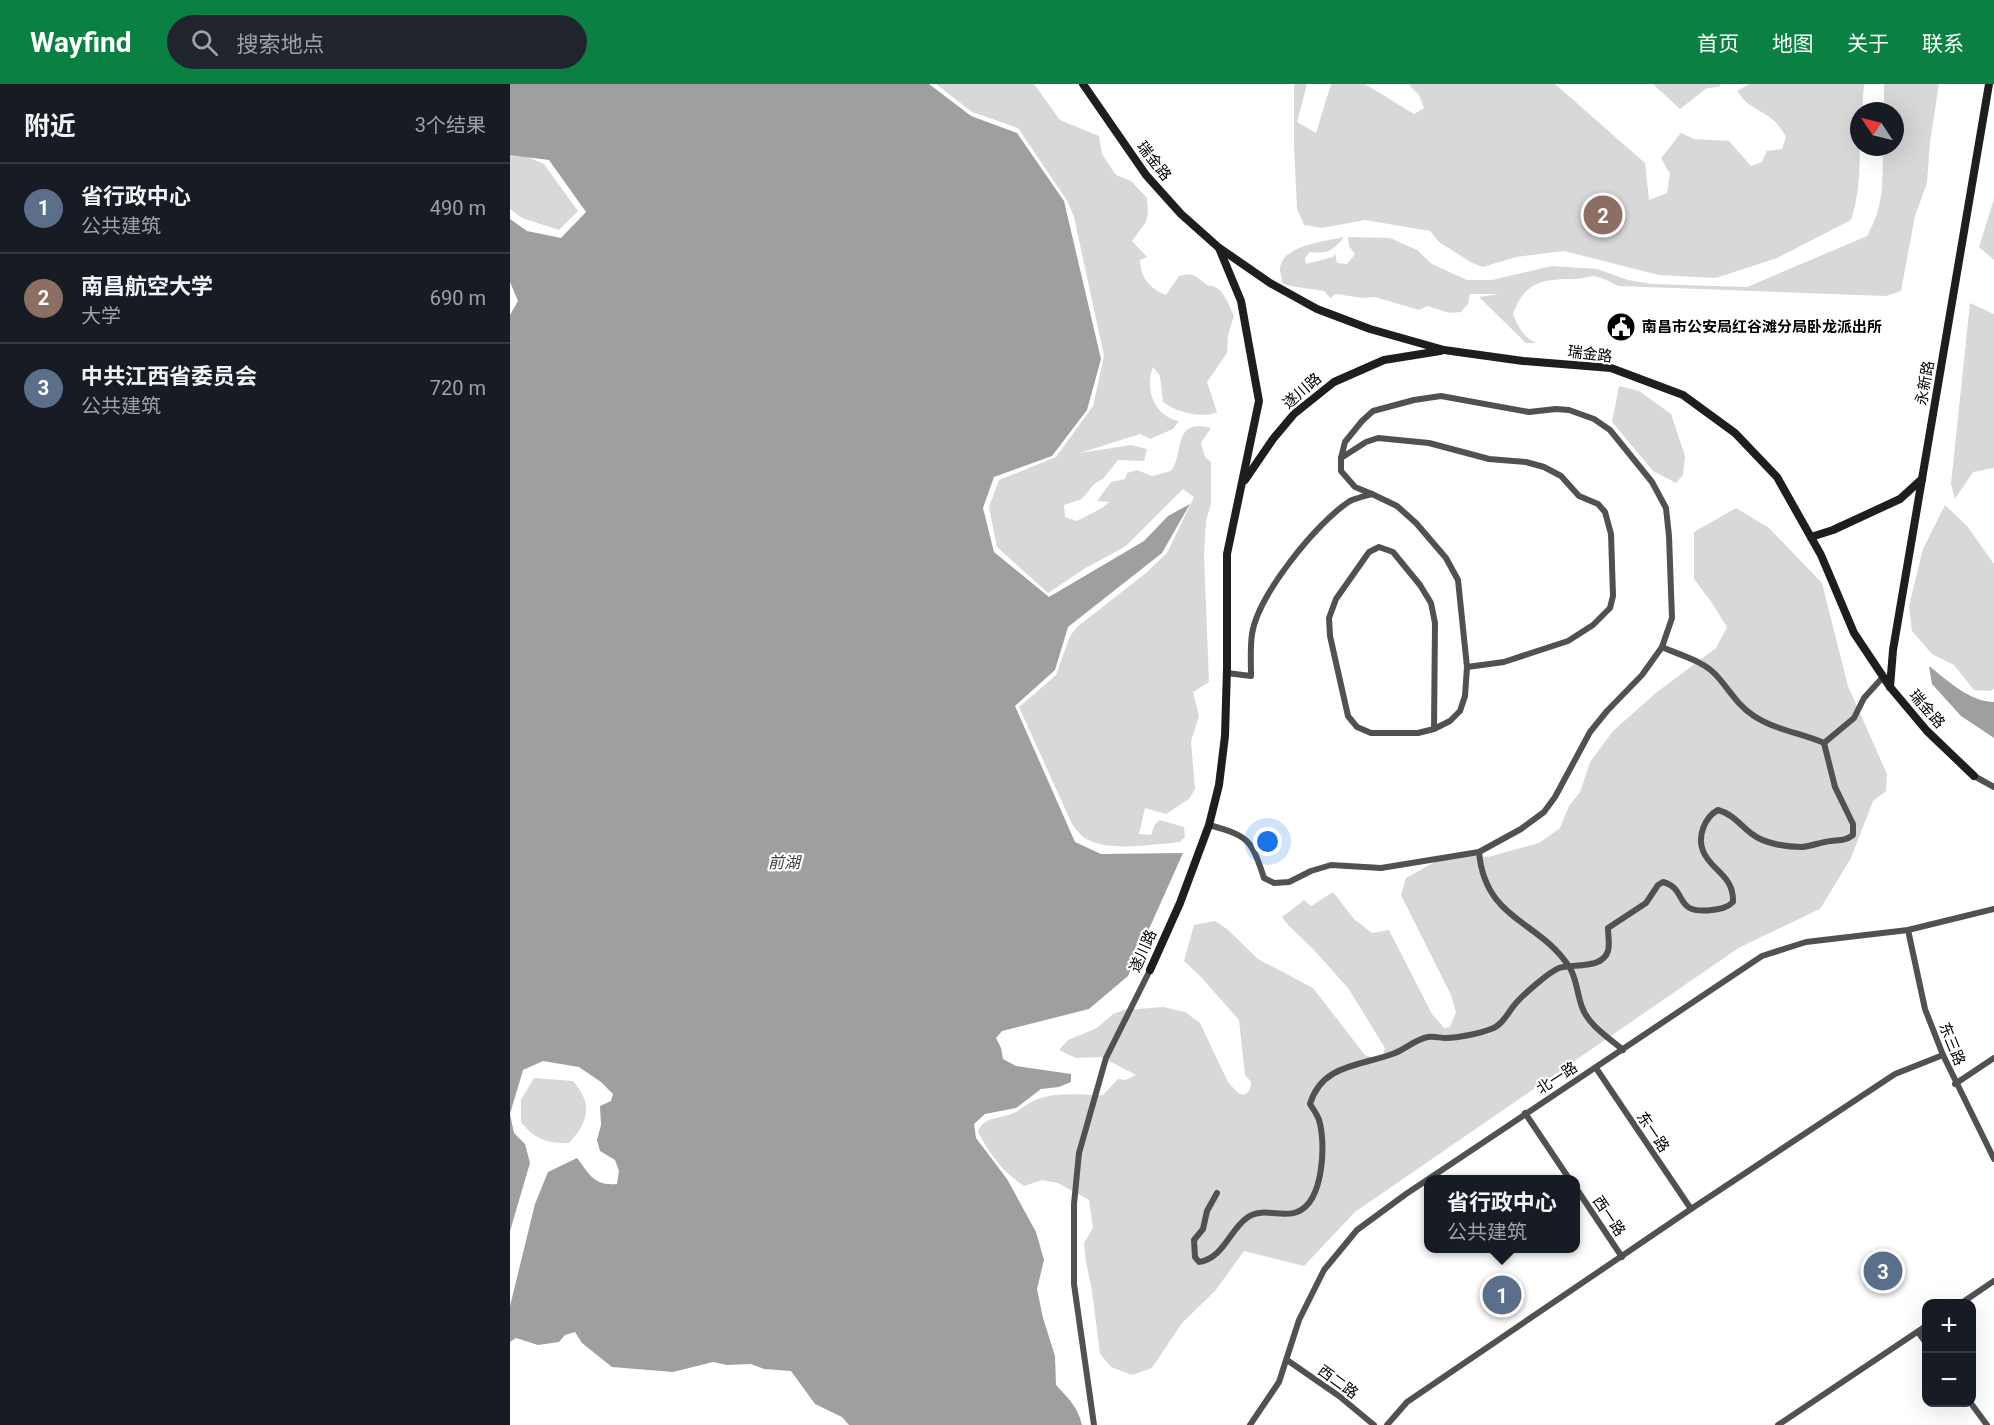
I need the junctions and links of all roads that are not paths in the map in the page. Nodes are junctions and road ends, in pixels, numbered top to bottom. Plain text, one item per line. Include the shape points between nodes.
1 (1083, 84) edge
2 (1989, 84) edge
3 (1218, 247) junction
4 (1444, 350) junction
5 (1341, 458) junction
6 (1922, 479) junction
7 (1241, 485) junction
8 (1372, 494) junction
9 (1811, 537) junction
10 (1662, 647) junction
11 (1467, 667) junction
12 (1227, 673) junction
13 (1883, 677) junction
14 (1890, 687) junction
15 (1434, 729) junction
16 (1824, 743) junction
17 (1974, 776) joint
18 (1994, 787) edge
19 (1209, 825) junction
20 (1479, 852) junction
21 (1994, 909) edge
22 (1908, 930) junction
23 (1570, 968) junction
24 (1150, 970) joint
25 (1623, 1050) junction
26 (1943, 1055) junction
27 (1994, 1058) edge
28 (1596, 1068) junction
29 (1956, 1084) junction
30 (1525, 1113) junction
31 (1994, 1159) edge
32 (1434, 1175) edge
33 (1567, 1175) edge
34 (1424, 1182) edge
35 (1217, 1194) dead end
36 (1580, 1195) edge
37 (1691, 1209) junction
38 (1622, 1257) junction
39 (1994, 1281) edge
40 (1967, 1299) edge
41 (1922, 1329) edge
42 (1918, 1332) junction
43 (1922, 1338) edge
44 (1287, 1360) junction
45 (1974, 1407) edge
46 (1094, 1425) edge
47 (1250, 1425) edge
48 (1374, 1425) edge
49 (1387, 1425) edge
50 (1779, 1425) edge
51 (1987, 1425) edge

1 - 3 street, 瑞金路 via 1146,175 1180,214
2 - 6 street, 永新路
3 - 4 street, 瑞金路 via 1317,309
3 - 7 street, 遂川路 via 1244,310 1258,401
4 - 7 street, 遂川路 via 1384,360 1334,382 1294,414
4 - 9 street, 瑞金路 via 1611,368 1683,395 1735,433 1777,477
5 - 8 street via 1341,471 1355,487
5 - 10 street via 1346,441 1373,411 1432,397 1452,397 1529,412 1569,410 1594,419 1610,430 1652,482 1666,508 1672,618
5 - 11 street via 1378,438 1429,442 1489,459 1544,467 1562,476 1579,496 1598,504 1605,512 1611,534 1610,608 1568,641 1504,662
6 - 9 street via 1900,499 1833,531
6 - 14 street, 永新路
7 - 12 street, 遂川路 via 1227,554
8 - 11 street via 1404,512 1446,558 1458,580
8 - 12 street via 1351,500 1299,549 1262,608 1252,633 1251,676
9 - 13 street, 瑞金路 via 1854,633
10 - 16 street via 1705,665 1754,716
10 - 20 street via 1590,732 1544,812
11 - 15 street via 1460,711
12 - 19 street, 遂川路 via 1225,736
13 - 14 street, 瑞金路
13 - 16 street via 1864,698 1854,718
14 - 17 street, 瑞金路 via 1927,731
15 - 15 street via 1418,734 1371,733 1357,727 1348,716 1329,618 1336,599 1369,552 1379,547 1393,552 1431,603
16 - 23 street via 1835,787 1853,824 1853,835 1846,840 1803,847 1768,843 1718,810 1710,814 1701,839 1703,851 1727,879 1733,902 1722,909 1699,912 1684,905 1675,888 1663,882 1646,903 1608,928 1609,947 1600,961
17 - 18 street, 瑞金路
19 - 20 street via 1244,837 1254,848 1264,878 1274,883 1289,882 1331,865 1381,868
19 - 24 street, 遂川路
20 - 23 street via 1480,868 1503,909 1550,944
21 - 22 street, 北一路
22 - 25 street, 北一路 via 1806,942 1762,956
22 - 26 street, 东三路 via 1925,1009
23 - 25 street via 1587,1019
23 - 35 street via 1559,968 1531,989 1493,1029 1446,1038 1430,1036 1396,1052 1335,1071 1320,1083 1310,1104 1318,1117 1323,1156 1309,1204 1297,1213 1250,1215 1210,1260 1199,1262 1194,1240 1203,1229
24 - 46 street, 遂川路 via 1106,1058 1079,1153 1074,1204 1074,1284
25 - 28 street, 北一路
26 - 29 street, 东三路
26 - 37 street via 1895,1074
27 - 29 street
28 - 30 street, 北一路
28 - 37 street, 东一路
29 - 31 street, 东三路
30 - 32 street, 北一路
30 - 33 street
34 - 44 street, 北一路 via 1358,1230 1324,1270 1299,1320
36 - 38 street, 西一路
37 - 38 street
38 - 49 street via 1407,1402
39 - 40 street
41 - 42 street
42 - 43 street
42 - 50 street
44 - 47 street, 北一路 via 1279,1382
44 - 48 street, 西二路
45 - 51 street

